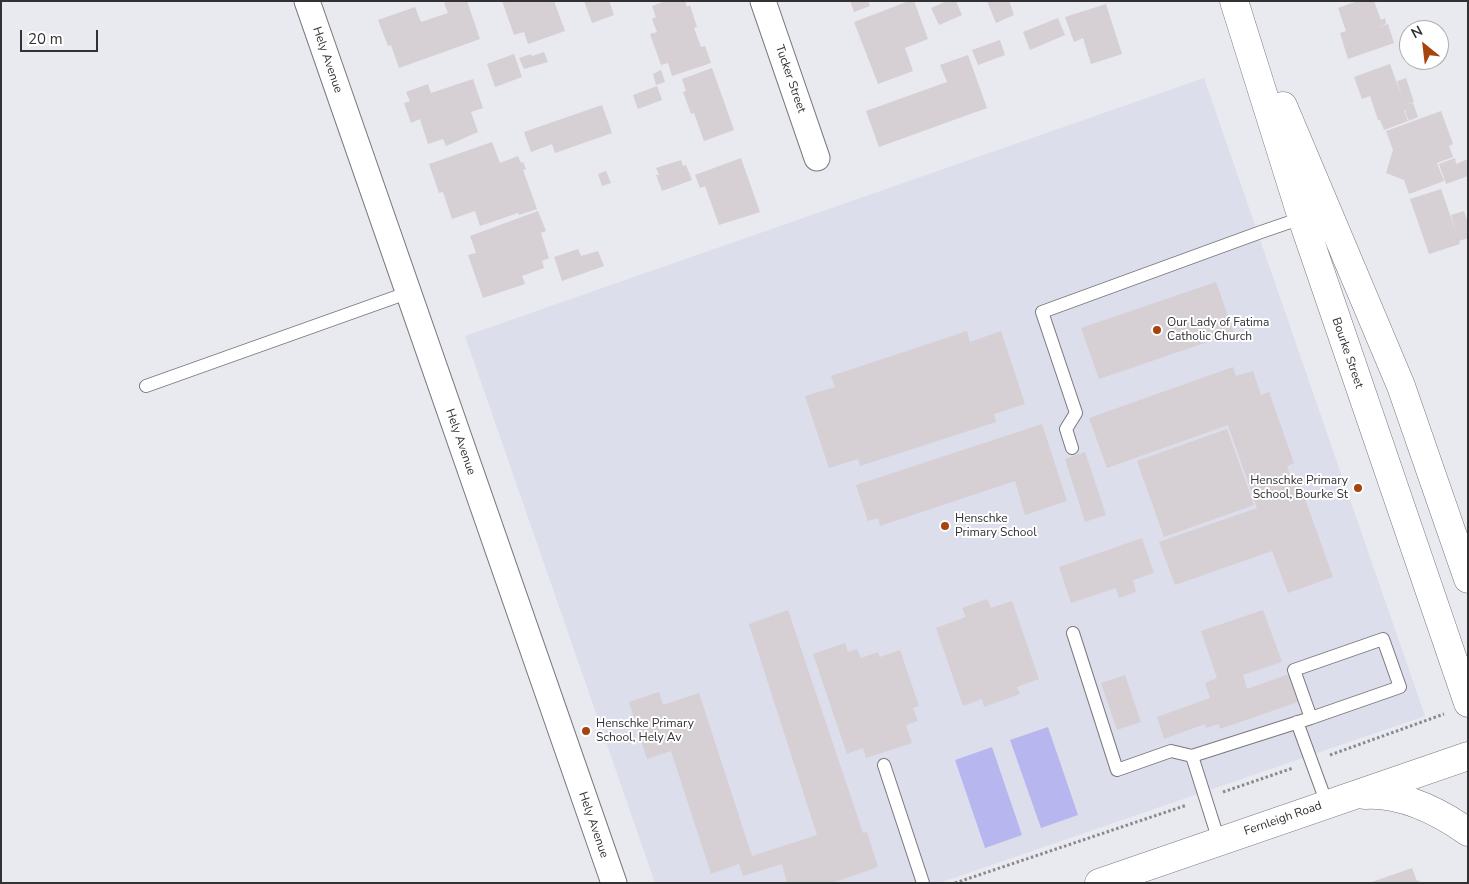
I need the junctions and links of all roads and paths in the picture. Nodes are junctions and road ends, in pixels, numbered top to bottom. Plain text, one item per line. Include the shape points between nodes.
1 (307, 1) edge
2 (763, 1) edge
3 (1234, 1) edge
4 (1239, 1) edge
5 (817, 158) dead end
6 (1302, 218) junction
7 (408, 293) junction
8 (146, 386) dead end
9 (1072, 448) dead end
10 (1468, 580) edge
11 (1073, 633) dead end
12 (1468, 703) edge
13 (1311, 718) junction
14 (1297, 722) junction
15 (1192, 756) junction
16 (1468, 756) edge
17 (884, 765) dead end
18 (1339, 800) junction
19 (1468, 832) edge
20 (1219, 841) junction
21 (614, 883) edge
22 (923, 883) edge
23 (1099, 883) edge

1 - 7 street, Hely Avenue
2 - 5 street, Tucker Street
3 - 6 main road, Bourke Street
4 - 10 main road via 1401,386
6 - 9 lane via 1042,312 1076,413 1066,429
6 - 12 main road, Bourke Street
7 - 8 lane
7 - 21 street, Hely Avenue
11 - 15 lane via 1117,770 1171,751
13 - 13 lane via 1294,670 1383,638 1400,687
13 - 14 lane
14 - 15 lane
14 - 18 lane
15 - 20 lane
16 - 18 main road, Fernleigh Road
17 - 22 lane
18 - 19 main road via 1376,795 1400,798 1426,807
18 - 20 main road, Fernleigh Road
20 - 23 main road, Fernleigh Road

